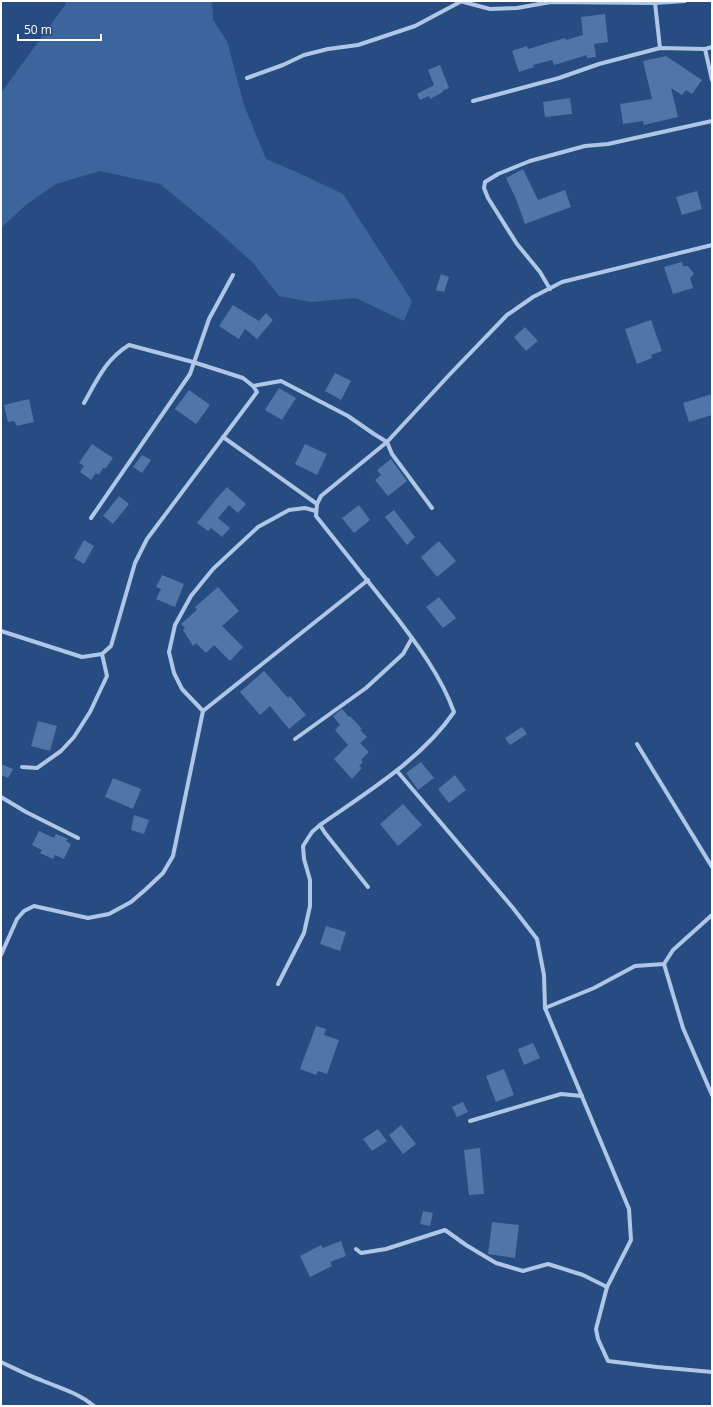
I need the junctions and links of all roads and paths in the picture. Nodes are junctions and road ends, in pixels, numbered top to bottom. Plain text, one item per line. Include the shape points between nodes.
1 (460, 1) edge
2 (685, 1) edge
3 (655, 3) junction
4 (712, 47) edge
5 (660, 48) junction
6 (705, 49) junction
7 (247, 78) dead end
8 (712, 80) edge
9 (473, 101) dead end
10 (712, 121) edge
11 (712, 245) edge
12 (233, 275) dead end
13 (550, 288) junction
14 (193, 362) junction
15 (253, 386) junction
16 (84, 403) dead end
17 (223, 438) junction
18 (387, 442) junction
19 (317, 504) junction
20 (432, 508) dead end
21 (316, 510) junction
22 (91, 518) dead end
23 (368, 580) junction
24 (1, 631) edge
25 (412, 638) junction
26 (102, 654) junction
27 (203, 710) junction
28 (295, 740) dead end
29 (637, 744) dead end
30 (22, 766) dead end
31 (397, 771) junction
32 (1, 797) edge
33 (320, 825) junction
34 (78, 838) dead end
35 (712, 867) edge
36 (368, 887) dead end
37 (712, 915) edge
38 (1, 955) edge
39 (664, 964) junction
40 (278, 984) dead end
41 (545, 1008) junction
42 (712, 1095) edge
43 (582, 1096) junction
44 (470, 1121) dead end
45 (356, 1249) dead end
46 (607, 1287) junction
47 (1, 1362) edge
48 (712, 1372) edge
49 (94, 1406) edge

1 - 3 street via 490,9 517,8 551,2
1 - 7 street via 415,26 358,45 304,55
2 - 3 street
3 - 5 street
4 - 6 street
5 - 6 street
5 - 9 street
6 - 8 street
10 - 13 street via 608,144 586,146 530,161 485,182 484,188 488,198 516,244
11 - 13 street via 562,282
12 - 14 street via 209,319
13 - 18 street via 507,315
14 - 15 street via 243,378
14 - 16 street via 129,345 119,351 105,366
14 - 22 street via 190,374
15 - 17 street via 257,392
15 - 18 street via 281,381 348,416
17 - 19 street
17 - 26 street via 147,538 135,562 111,646
18 - 19 street via 321,496
18 - 20 street via 392,454
19 - 21 street
21 - 23 street via 316,516
21 - 27 street via 289,510 258,527 213,569 191,596 175,625 169,652 174,673 182,689
23 - 25 street
23 - 27 street
24 - 26 street via 82,657
25 - 28 street via 403,654 366,688
25 - 31 street via 447,693 454,712 444,727
26 - 30 street via 106,676 90,712 74,737 61,752 37,768
27 - 38 street via 173,856 163,873 131,902 110,914 88,918 34,906 29,908 17,919
29 - 35 street
31 - 33 street
31 - 41 street via 514,908 537,939 544,975
32 - 34 street
33 - 36 street
33 - 40 street via 303,846 310,880 310,906 304,933
37 - 39 street via 673,950
39 - 41 street via 635,966 594,988
39 - 42 street via 683,1028
41 - 43 street
43 - 44 street via 561,1094
43 - 46 street via 629,1209 631,1240
45 - 46 street via 361,1253 386,1249 445,1230 496,1263 523,1271 548,1264 583,1275
46 - 48 street via 596,1329 608,1361
47 - 49 street via 88,1400

